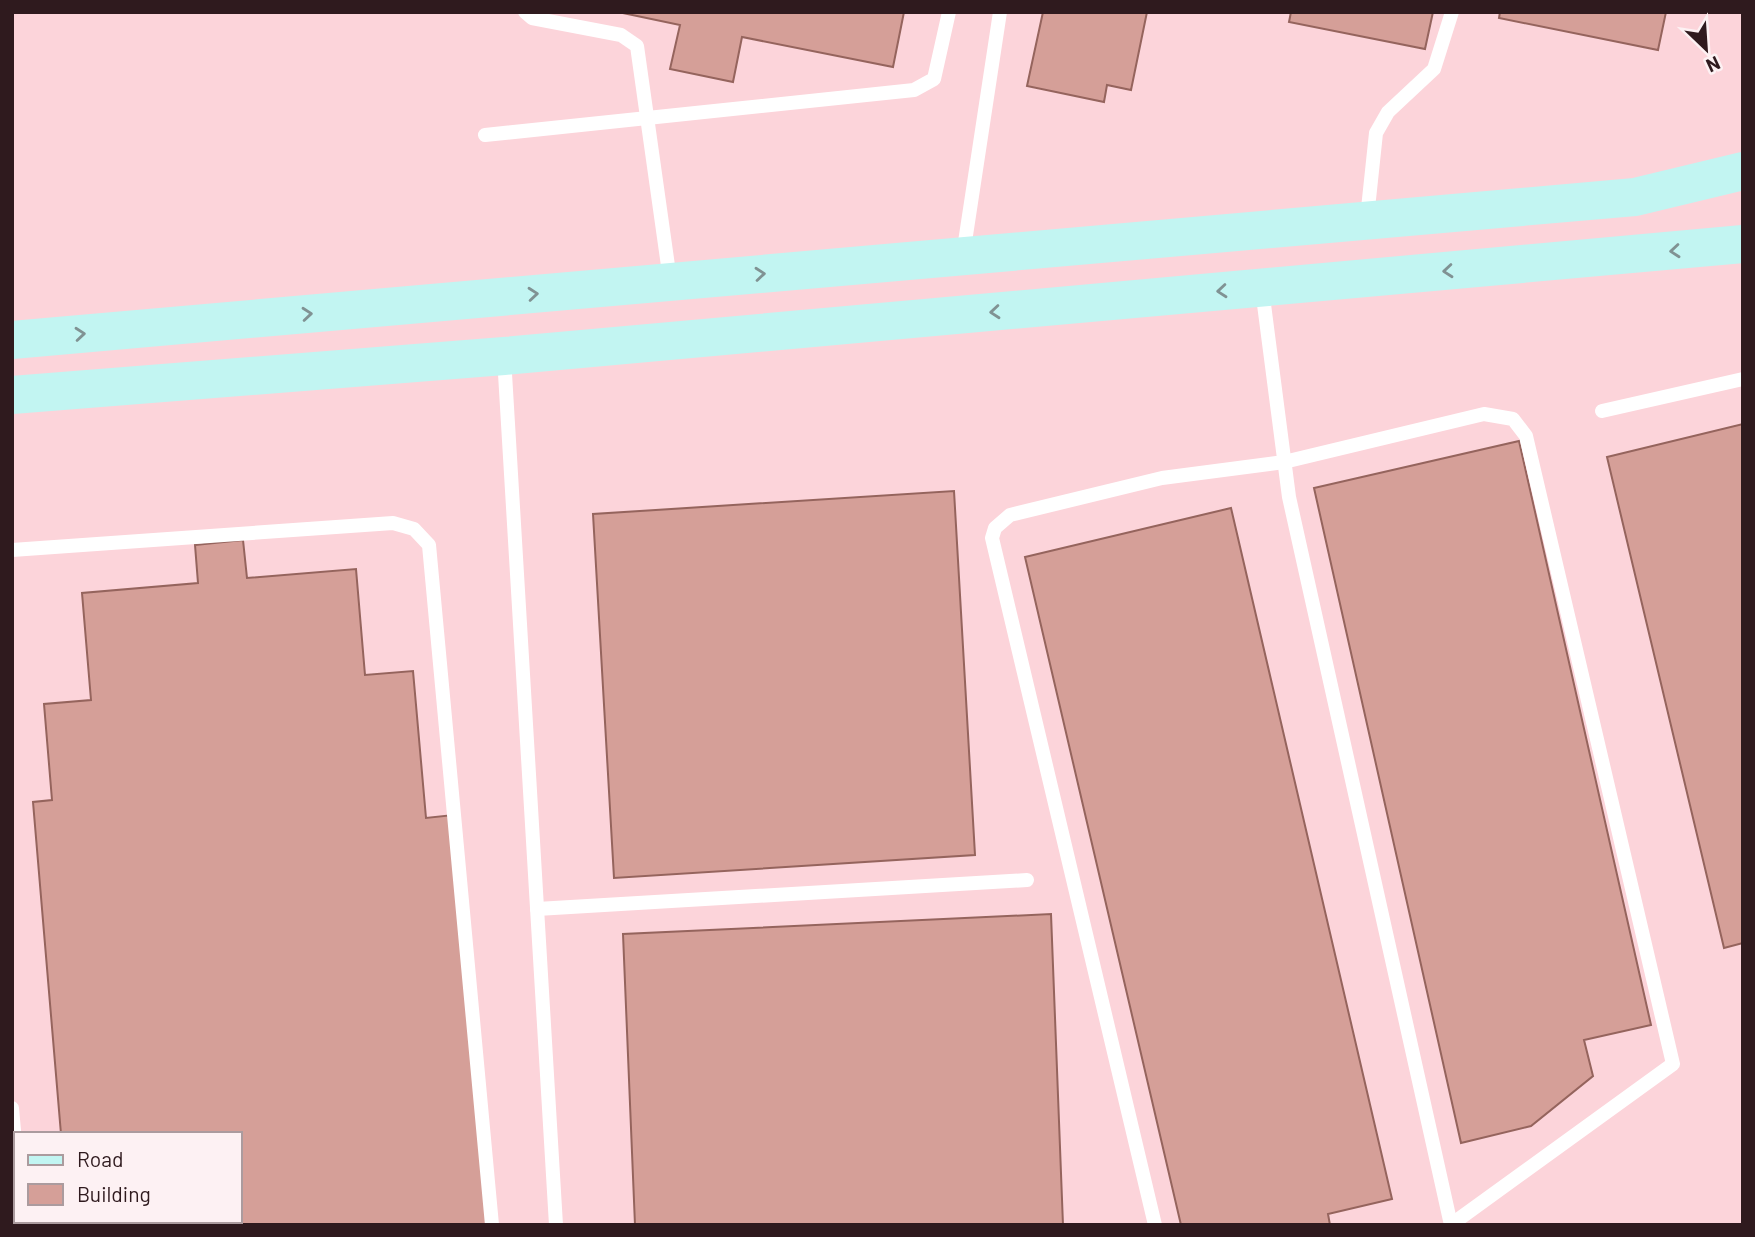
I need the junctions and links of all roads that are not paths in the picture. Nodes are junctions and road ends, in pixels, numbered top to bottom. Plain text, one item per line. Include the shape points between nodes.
1 (525, 12) edge
2 (949, 12) edge
3 (1000, 12) edge
4 (1452, 12) edge
5 (648, 119) junction
6 (485, 135) dead end
7 (1743, 171) edge
8 (1367, 220) junction
9 (1742, 246) edge
10 (962, 256) junction
11 (670, 282) junction
12 (1262, 288) junction
13 (12, 340) edge
14 (504, 356) junction
15 (1743, 379) edge
16 (12, 395) edge
17 (1602, 411) dead end
18 (1284, 462) junction
19 (12, 550) edge
20 (1027, 880) dead end
21 (537, 909) junction
22 (12, 1108) edge
23 (14, 1132) edge
24 (1451, 1224) edge
25 (492, 1225) edge
26 (556, 1225) edge
27 (1155, 1225) edge

1 - 5 lane via 532,18 621,35 637,46
2 - 5 lane via 934,79 914,90
3 - 10 lane
4 - 8 lane via 1434,69 1388,112 1376,133
5 - 6 lane
5 - 11 lane
7 - 8 street via 1635,197
8 - 10 street
9 -> 12 street
11 -> 10 street
13 -> 11 street
12 -> 14 street
12 - 18 lane
14 - 16 street
14 - 21 lane
15 - 17 lane
18 - 24 lane
18 - 24 lane via 1484,414 1513,419 1526,436 1673,1064
18 - 27 lane via 1162,478 1010,515 995,528 992,538
19 - 25 lane via 393,523 414,530 429,545
20 - 21 lane
21 - 26 lane
22 - 23 lane

